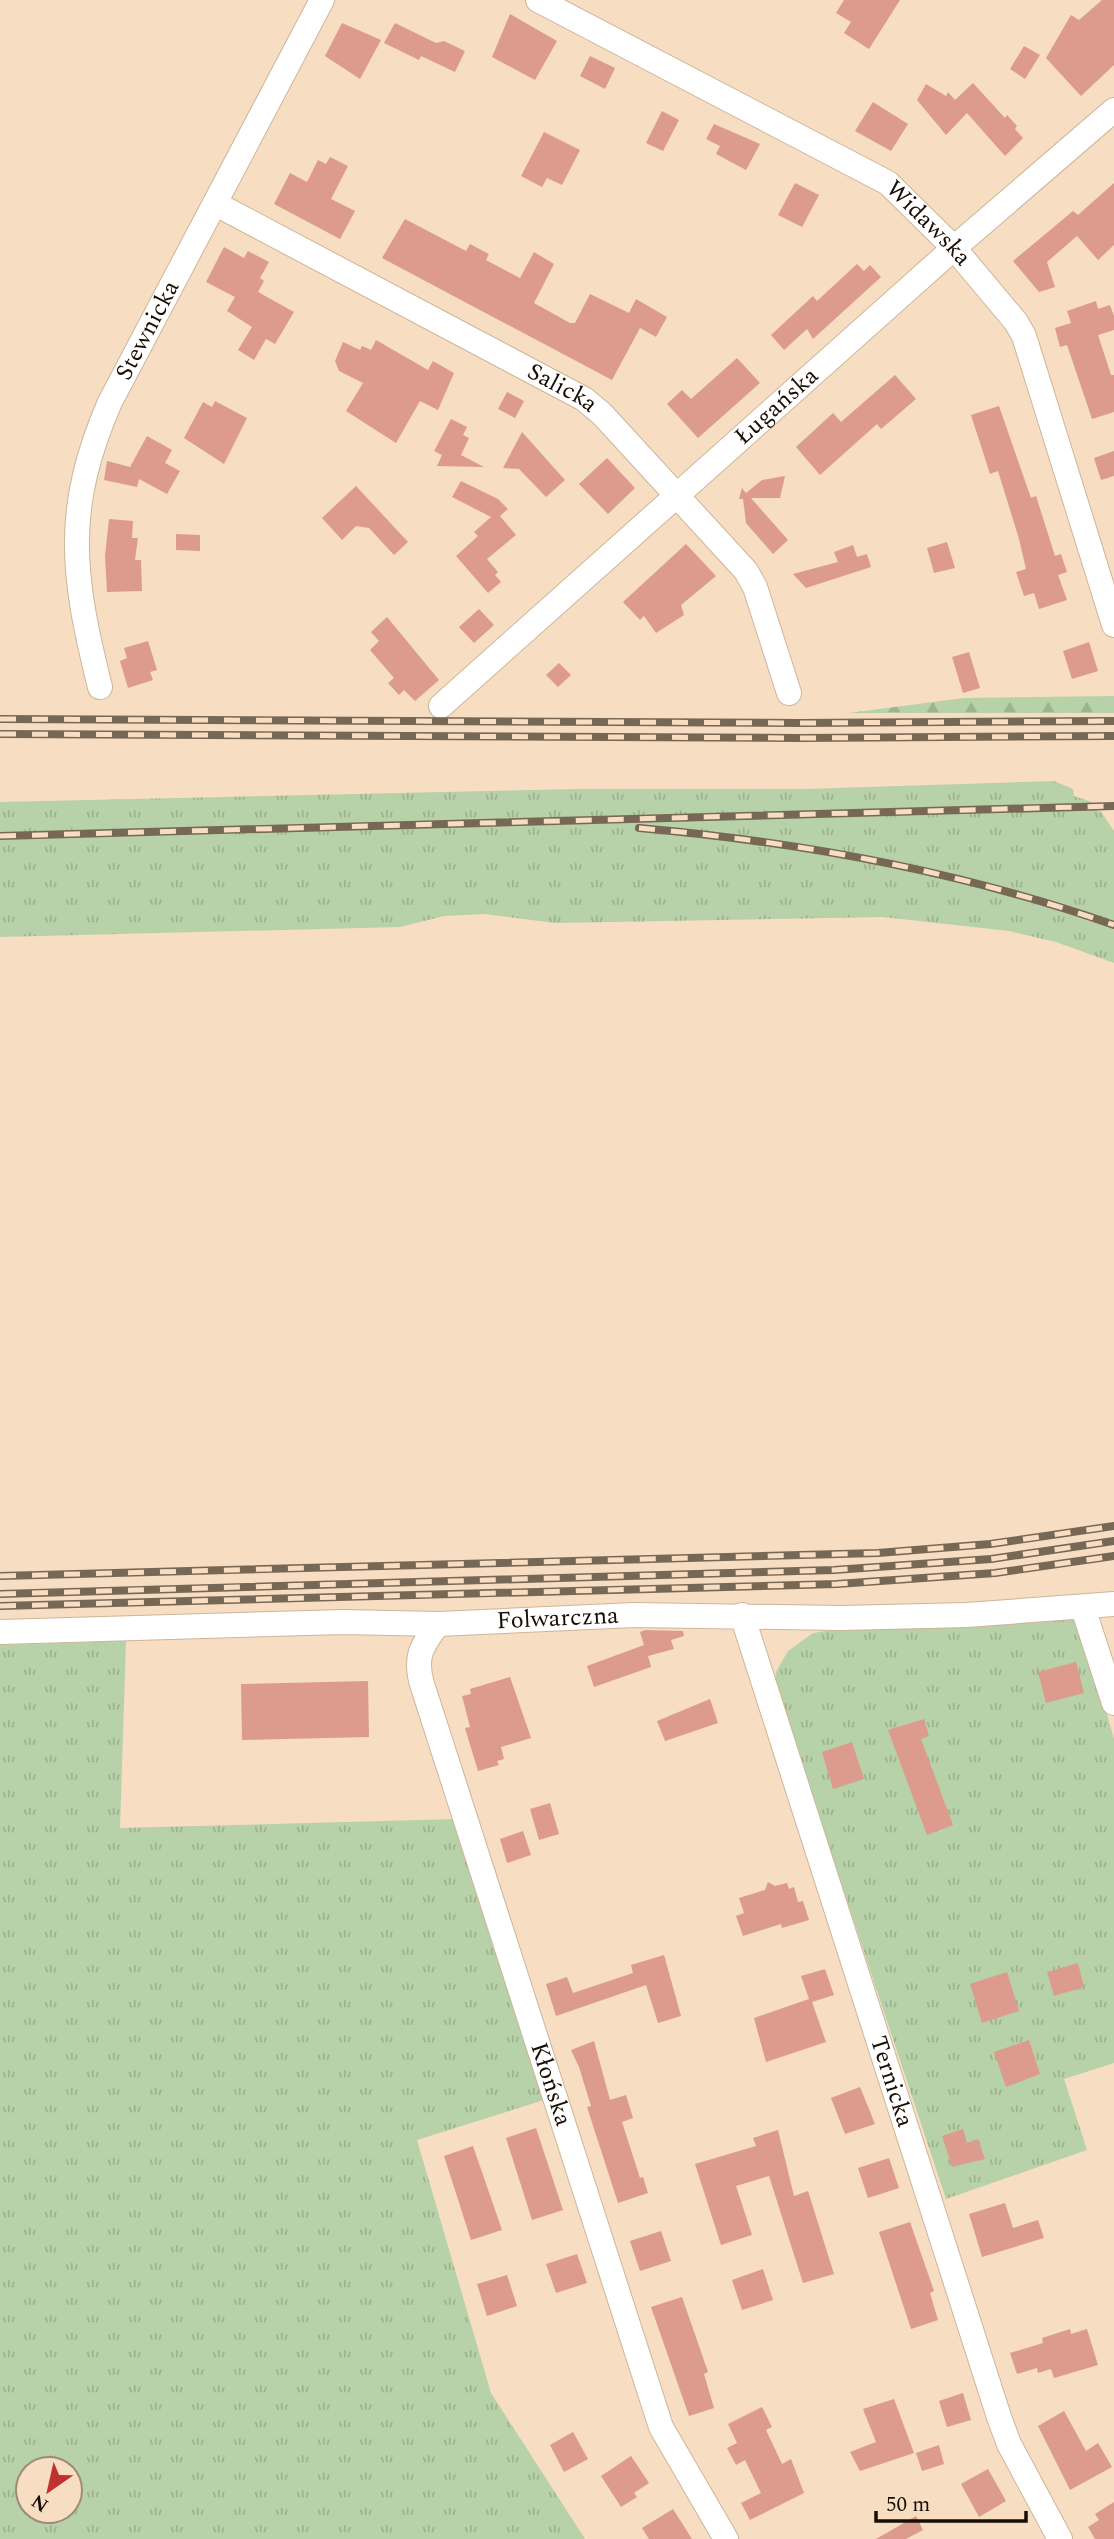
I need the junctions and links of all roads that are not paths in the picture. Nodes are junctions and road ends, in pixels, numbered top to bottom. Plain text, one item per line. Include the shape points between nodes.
1 (322, 0) edge
2 (538, 0) edge
3 (1114, 110) edge
4 (216, 204) junction
5 (954, 248) junction
6 (678, 497) junction
7 (1114, 625) edge
8 (100, 687) dead end
9 (789, 693) dead end
10 (441, 706) dead end
11 (1114, 1604) edge
12 (1083, 1608) junction
13 (742, 1615) junction
14 (438, 1624) junction
15 (0, 1632) edge
16 (1114, 1703) edge
17 (726, 2539) edge
18 (1060, 2539) edge

1 - 4 street, Stewnicka
2 - 5 street, Widawska via 888,183
3 - 5 street, Ługańska
4 - 6 street, Salicka via 584,399
4 - 8 street, Stewnicka via 110,401 79,492 80,595
5 - 6 street, Ługańska
5 - 7 street, Widawska via 1024,336
6 - 9 street, Salicka via 746,571
6 - 10 street, Ługańska
11 - 12 street, Folwarczna
12 - 13 street, Folwarczna via 841,1618
12 - 16 street
13 - 14 street, Folwarczna
13 - 18 street, Ternicka via 999,2417
14 - 15 street, Folwarczna via 343,1622
14 - 17 street, Kłońska via 422,1646 419,1674 661,2427

